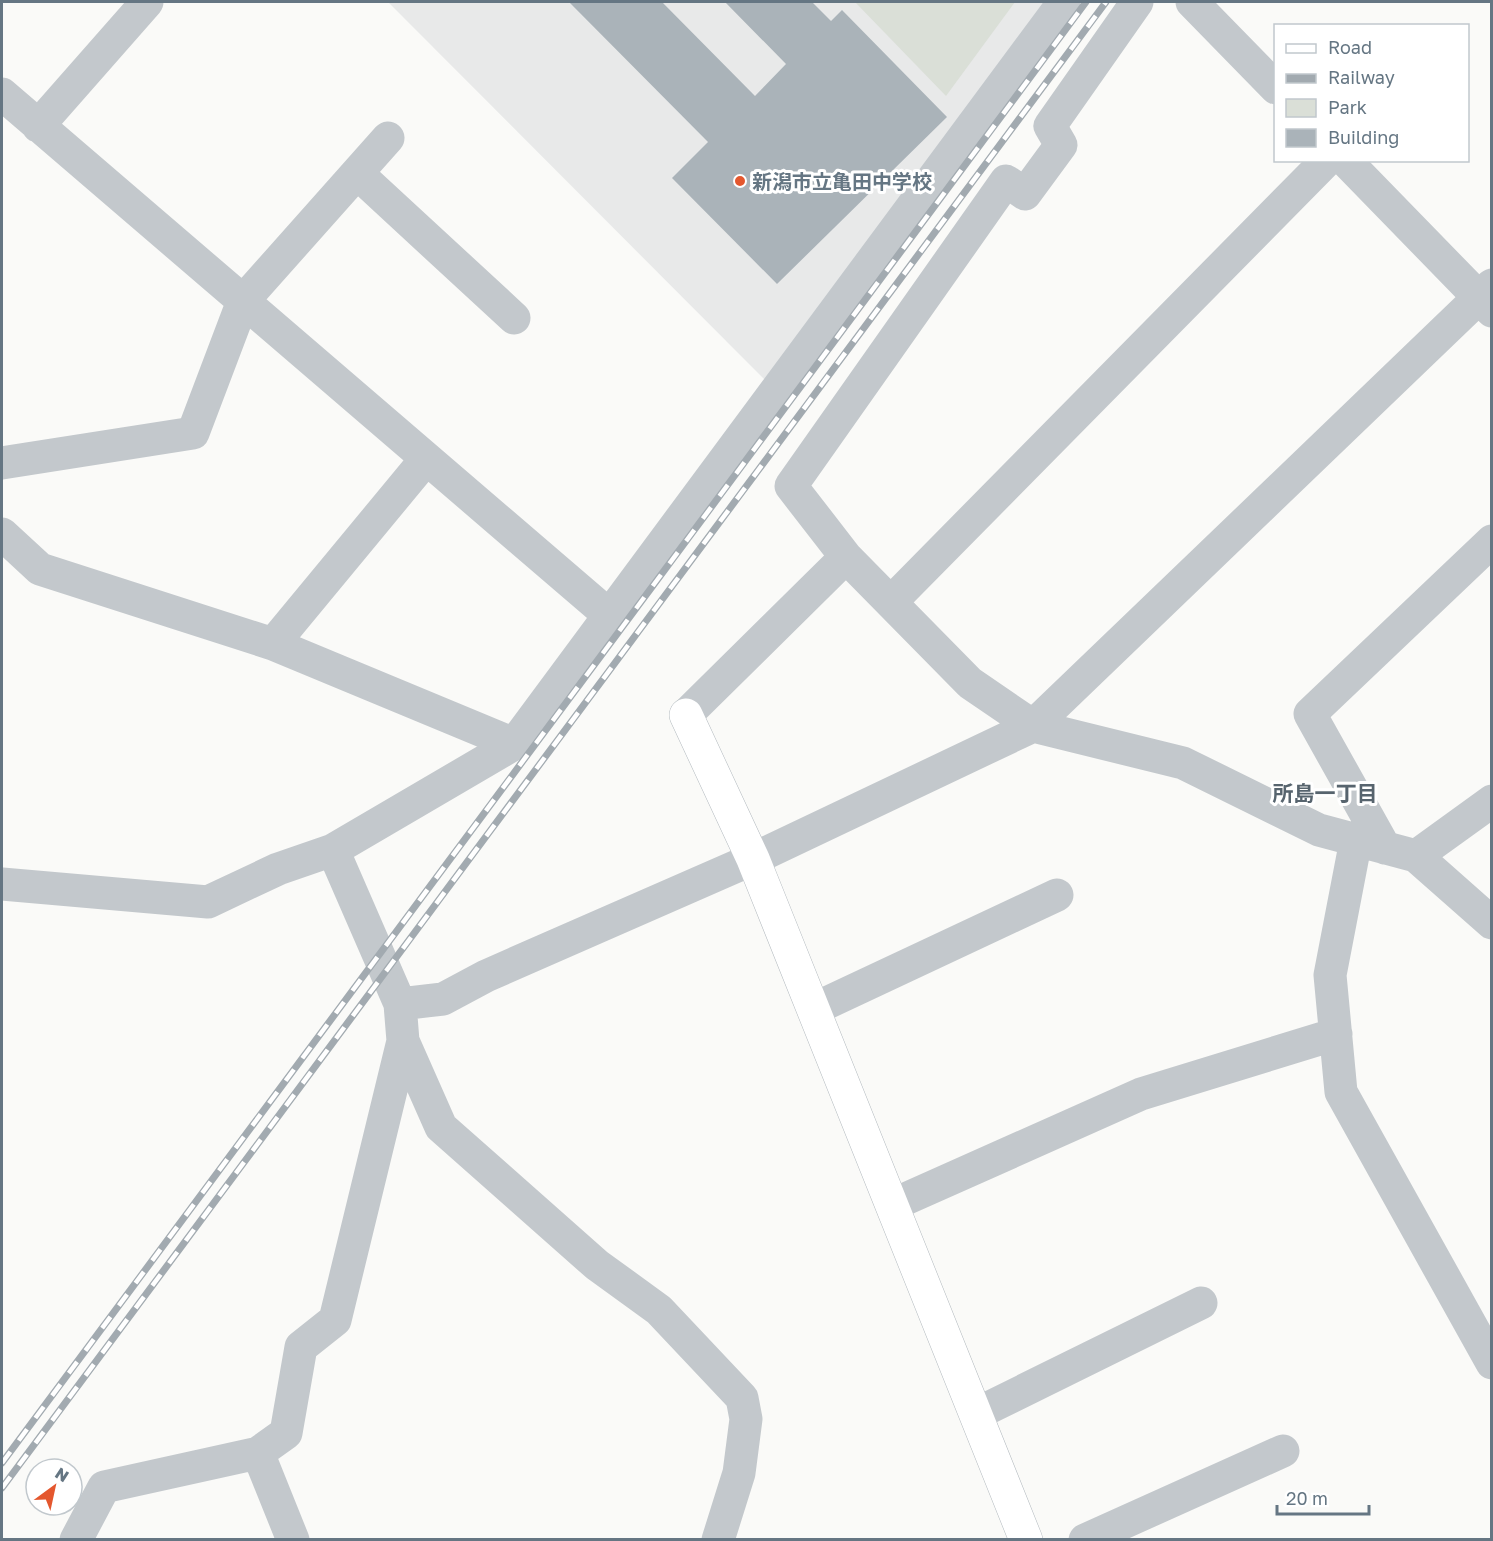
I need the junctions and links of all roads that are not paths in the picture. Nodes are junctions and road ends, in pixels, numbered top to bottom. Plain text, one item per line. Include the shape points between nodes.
1 (147, 2) edge
2 (1064, 2) edge
3 (1137, 2) edge
4 (1192, 2) edge
5 (1274, 87) edge
6 (2, 94) edge
7 (38, 126) junction
8 (387, 138) dead end
9 (1325, 162) edge
10 (1347, 162) edge
11 (357, 173) junction
12 (1487, 298) edge
13 (243, 301) junction
14 (514, 318) dead end
15 (426, 459) junction
16 (2, 463) edge
17 (2, 534) edge
18 (1491, 541) edge
19 (846, 556) junction
20 (891, 602) junction
21 (610, 616) junction
22 (273, 644) junction
23 (1033, 726) junction
24 (513, 744) junction
25 (1491, 801) edge
26 (1386, 848) junction
27 (333, 850) junction
28 (753, 859) junction
29 (2, 884) edge
30 (1057, 895) dead end
31 (1491, 923) edge
32 (400, 1004) junction
33 (814, 1010) junction
34 (1336, 1034) junction
35 (403, 1041) junction
36 (892, 1205) junction
37 (1201, 1303) dead end
38 (1491, 1363) edge
39 (976, 1414) junction
40 (1283, 1451) dead end
41 (258, 1453) junction
42 (76, 1539) edge
43 (293, 1539) edge
44 (718, 1539) edge
45 (1026, 1539) edge
46 (1085, 1539) edge

1 - 7 street
2 - 21 street
3 - 19 street via 1050,126 1061,145 1025,194 1006,181 791,486
4 - 5 street
6 - 7 street
7 - 13 street
8 - 11 street
9 - 20 street
10 - 12 street
11 - 13 street
11 - 14 street
12 - 23 street
13 - 15 street
13 - 16 street via 194,433
15 - 21 street
15 - 22 street
17 - 22 street via 40,569
18 - 26 street via 1310,714
19 - 20 street
19 - 28 street via 686,715
20 - 23 street via 970,683
21 - 24 street
22 - 24 street
23 - 26 street via 1183,763 1319,830
23 - 28 street
24 - 27 street
25 - 26 street
26 - 31 street
26 - 34 street via 1330,975
27 - 29 street via 278,869 208,902
27 - 32 street
28 - 32 street via 486,976 443,999
28 - 33 street
30 - 33 street
32 - 35 street
33 - 36 street
34 - 36 street via 1141,1094
34 - 38 street via 1341,1092
35 - 41 street via 335,1320 301,1347 286,1433
35 - 44 street via 441,1127 597,1265 658,1310 742,1398 746,1419 739,1473
36 - 39 street
37 - 39 street
39 - 45 street
40 - 46 street
41 - 42 street via 104,1486
41 - 43 street

